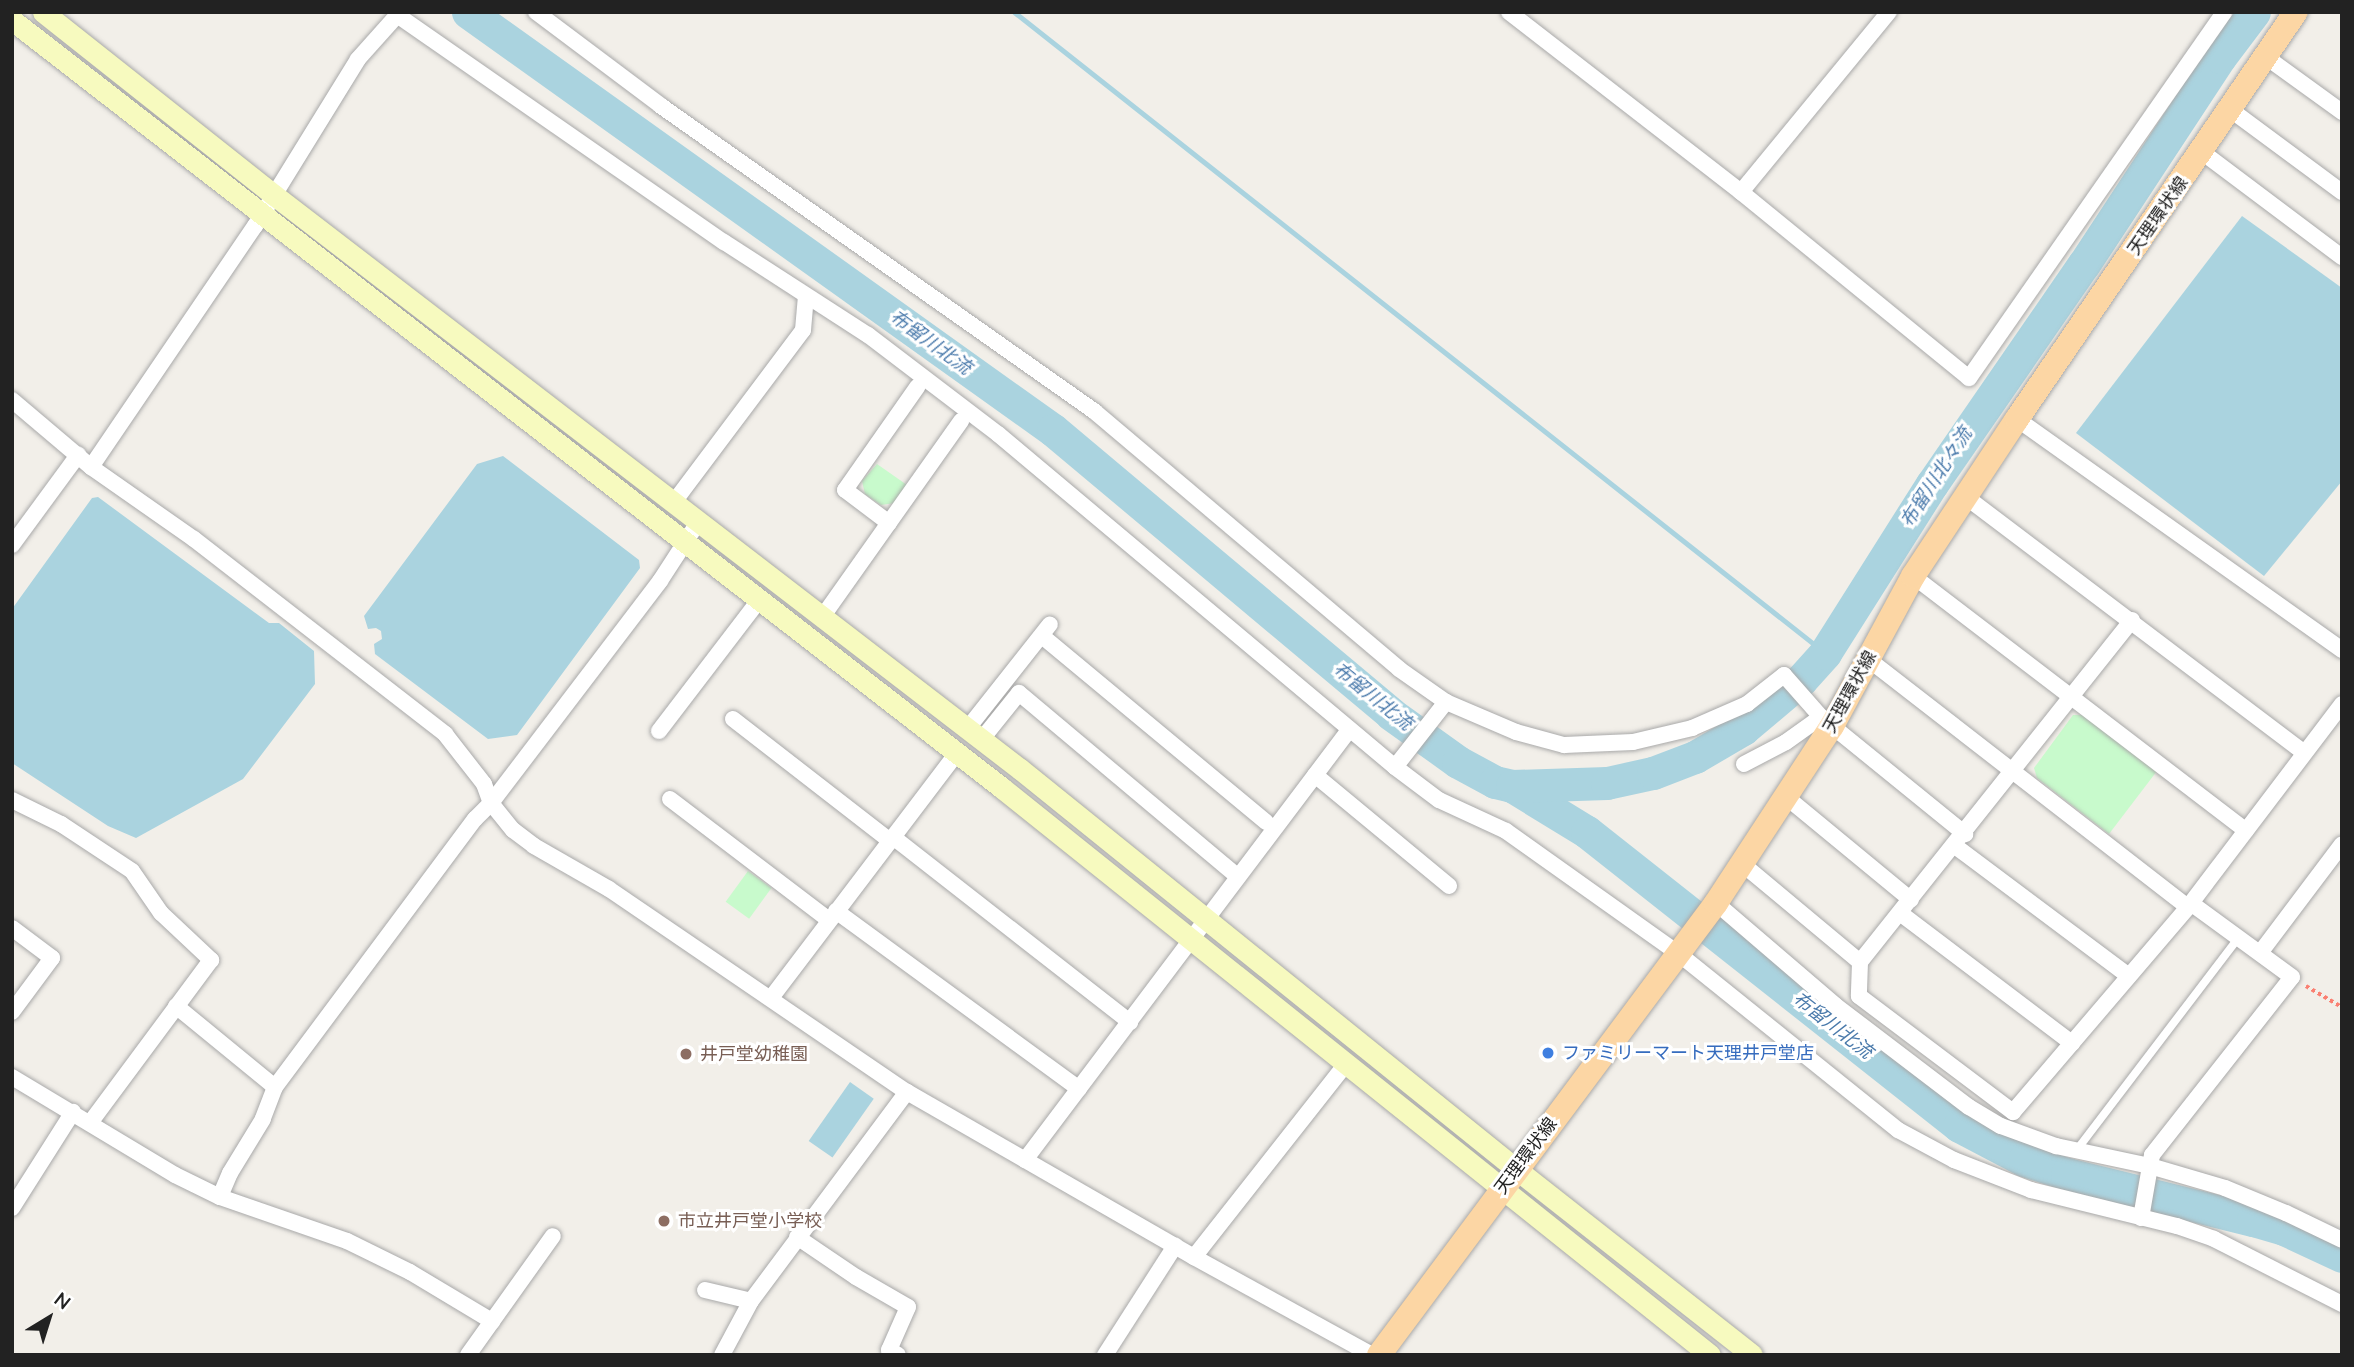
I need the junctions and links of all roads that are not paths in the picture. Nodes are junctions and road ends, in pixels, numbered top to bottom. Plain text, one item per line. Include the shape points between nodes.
1 (43, 12) edge
2 (536, 12) edge
3 (1509, 12) edge
4 (1889, 12) edge
5 (2224, 12) edge
6 (2296, 12) edge
7 (399, 14) edge
8 (12, 20) edge
9 (2266, 57) junction
10 (2231, 110) junction
11 (2342, 112) edge
12 (2202, 152) junction
13 (1741, 192) junction
14 (2342, 192) edge
15 (274, 195) junction
16 (261, 216) junction
17 (2342, 257) edge
18 (806, 296) junction
19 (917, 387) dead end
20 (12, 400) edge
21 (2017, 419) junction
22 (961, 421) dead end
23 (78, 455) junction
24 (92, 467) junction
25 (1966, 497) junction
26 (674, 502) junction
27 (699, 521) junction
28 (889, 523) junction
29 (685, 542) junction
30 (12, 545) edge
31 (1913, 576) junction
32 (759, 600) junction
33 (823, 616) junction
34 (2132, 621) junction
35 (2341, 647) edge
36 (1868, 659) junction
37 (2073, 697) junction
38 (2342, 704) edge
39 (1445, 705) junction
40 (1823, 718) junction
41 (733, 719) dead end
42 (1349, 730) junction
43 (659, 731) dead end
44 (975, 734) junction
45 (2303, 752) junction
46 (957, 753) junction
47 (1744, 764) dead end
48 (1396, 765) junction
49 (2013, 772) junction
50 (1315, 775) junction
51 (1785, 796) junction
52 (670, 799) dead end
53 (12, 800) edge
54 (491, 803) junction
55 (1266, 822) dead end
56 (2246, 831) junction
57 (891, 839) junction
58 (1960, 840) junction
59 (2342, 845) edge
60 (1740, 862) junction
61 (1237, 876) junction
62 (1449, 886) dead end
63 (2190, 905) junction
64 (1906, 906) junction
65 (1713, 907) junction
66 (832, 916) junction
67 (1205, 918) junction
68 (12, 928) edge
69 (2239, 937) junction
70 (1192, 940) junction
71 (1681, 952) junction
72 (2260, 953) junction
73 (1860, 962) junction
74 (2129, 976) junction
75 (771, 998) junction
76 (176, 1006) junction
77 (12, 1012) edge
78 (1130, 1022) junction
79 (2072, 1043) junction
80 (1346, 1064) junction
81 (12, 1077) edge
82 (275, 1087) junction
83 (1079, 1088) junction
84 (908, 1093) junction
85 (73, 1112) junction
86 (90, 1123) junction
87 (2076, 1151) junction
88 (1025, 1160) junction
89 (2149, 1171) junction
90 (1509, 1179) junction
91 (220, 1197) junction
92 (12, 1208) edge
93 (2141, 1215) junction
94 (553, 1236) dead end
95 (797, 1237) junction
96 (2342, 1240) edge
97 (1175, 1247) junction
98 (1194, 1257) junction
99 (705, 1290) dead end
100 (751, 1301) junction
101 (2342, 1304) edge
102 (492, 1321) junction
103 (1749, 1354) edge
104 (468, 1355) edge
105 (722, 1355) edge
106 (898, 1355) edge
107 (1105, 1355) edge
108 (1372, 1355) edge
109 (1379, 1355) edge
110 (1710, 1355) edge

1 - 15 street
2 - 39 street via 661,106 1094,411
3 - 13 street
4 - 13 street
5 - 13 street via 1969,378
6 - 9 main road, 天理環状線
7 - 15 street via 358,59
7 - 18 street via 598,157
8 - 16 street
9 - 10 main road, 天理環状線
9 - 11 street
10 - 12 main road, 天理環状線
10 - 14 street
12 - 17 street
12 - 21 main road, 天理環状線
15 - 16 street
15 - 26 street
16 - 24 street
16 - 29 street
18 - 26 street via 803,330
18 - 42 street via 868,335 998,434
19 - 28 street via 845,490
20 - 23 street
21 - 25 main road, 天理環状線
21 - 35 street
22 - 28 street
23 - 24 street
23 - 30 street
24 - 54 street via 194,539 445,734 484,784
25 - 31 main road, 天理環状線
25 - 34 street
26 - 27 street
27 - 29 street
27 - 33 street
28 - 33 street
29 - 32 street
29 - 54 street
31 - 36 main road, 天理環状線
31 - 37 street
32 - 43 street
32 - 46 street
33 - 44 street
34 - 37 street
34 - 45 street
36 - 40 main road, 天理環状線
36 - 49 street
37 - 49 street
37 - 56 street
38 - 45 street
39 - 40 street via 1564,746 1633,742 1692,728 1736,709 1784,675
39 - 48 street
40 - 47 street
40 - 51 main road, 天理環状線
40 - 58 street
41 - 57 street
42 - 48 street
42 - 50 street
44 - 55 street via 1046,630
44 - 61 street via 1019,693
44 - 67 street
45 - 56 street
46 - 57 street
46 - 70 street
48 - 71 street via 1439,800 1506,831
49 - 58 street
49 - 63 street
50 - 61 street
50 - 62 street
51 - 60 main road, 天理環状線
51 - 64 street
52 - 66 street
53 - 76 street via 61,824 132,871 161,913 211,960
54 - 75 street via 513,830 534,846 608,889
54 - 82 street
56 - 63 street
57 - 66 street
57 - 78 street
58 - 64 street
58 - 74 street
59 - 72 street
60 - 65 main road, 天理環状線
60 - 73 street
61 - 67 street
63 - 69 street
63 - 74 street
64 - 73 street
64 - 79 street
65 - 71 main road, 天理環状線
65 - 87 street via 1969,1107 2001,1126
66 - 75 street
66 - 83 street
67 - 70 street
67 - 90 street
68 - 77 street via 52,958
69 - 72 street
69 - 87 lane
70 - 78 street
70 - 80 street
71 - 90 main road, 天理環状線
71 - 93 street via 1898,1130 1954,1160 2031,1190
72 - 89 street via 2292,977 2152,1155
73 - 79 street via 1859,996 2013,1112
74 - 79 street
75 - 84 street
76 - 82 street
76 - 86 street
78 - 83 street
80 - 90 street
80 - 98 street
81 - 85 street
82 - 91 street via 263,1119
83 - 88 street
84 - 88 street
84 - 95 street
85 - 86 street
85 - 92 street
86 - 91 street
87 - 89 street
88 - 97 street
89 - 93 street
89 - 96 street via 2225,1188
90 - 103 street
90 - 109 main road, 天理環状線
90 - 110 street
91 - 102 street via 347,1241 411,1272
93 - 101 street via 2214,1239
94 - 102 street
95 - 100 street
95 - 106 street via 908,1307 889,1350
97 - 98 street
97 - 107 street
98 - 108 street
99 - 100 street
100 - 105 street
102 - 104 street

